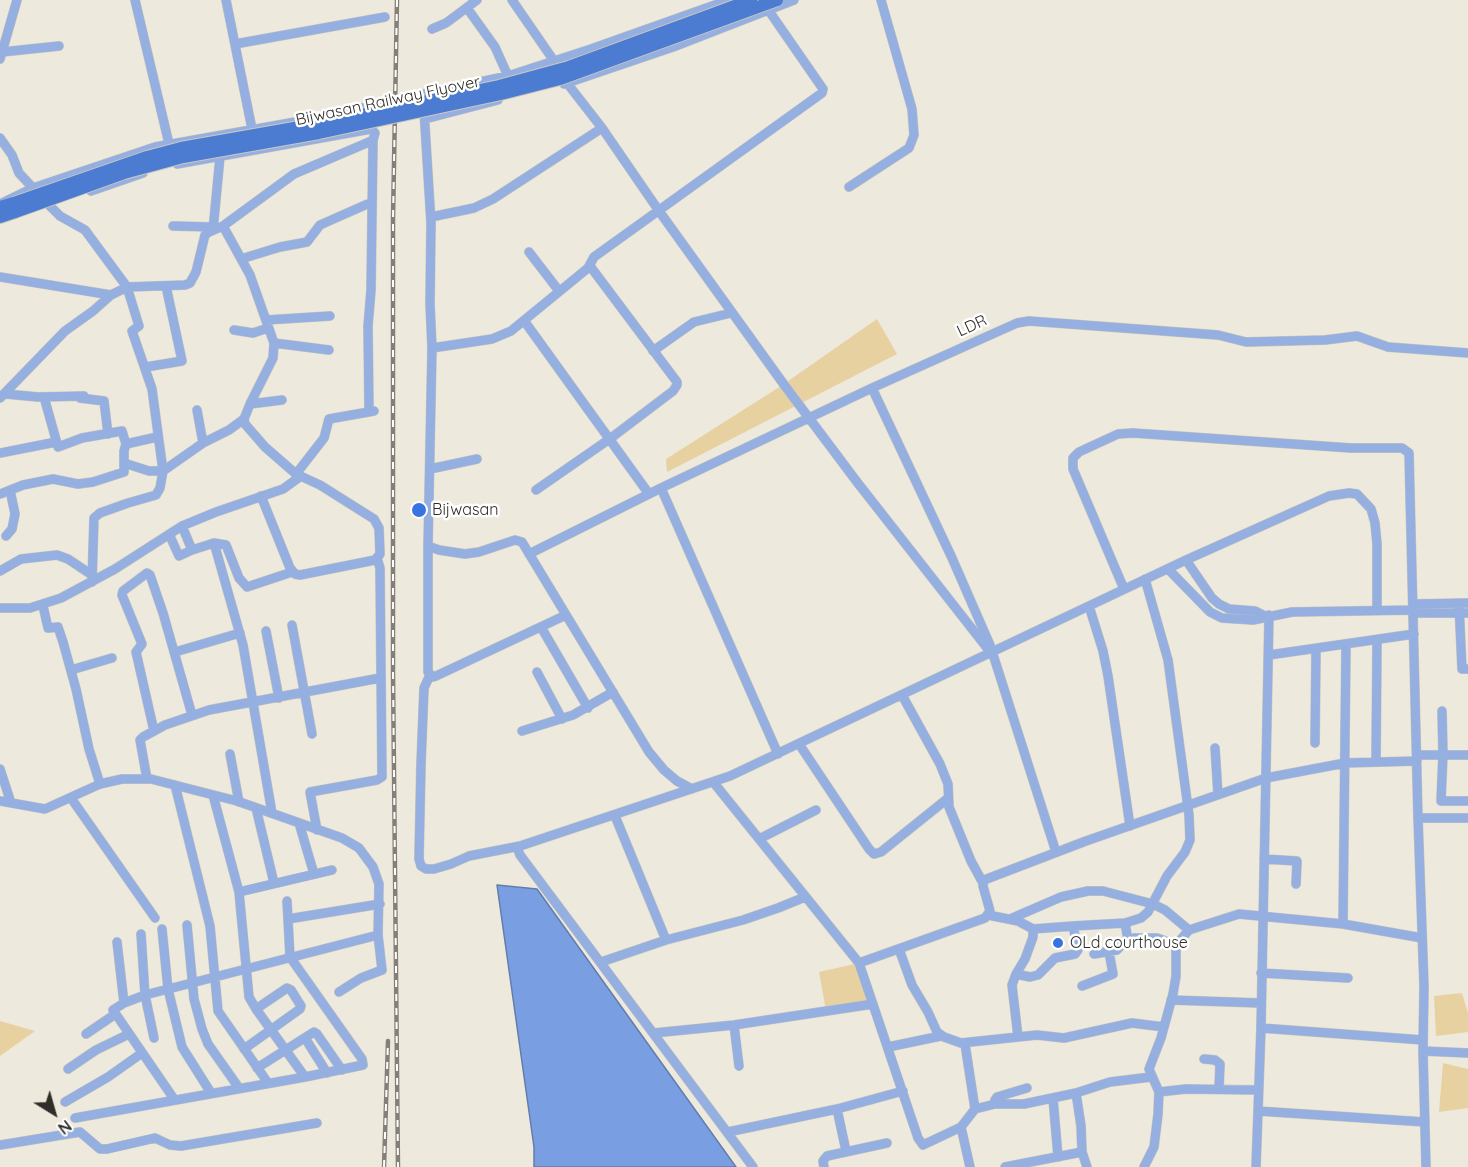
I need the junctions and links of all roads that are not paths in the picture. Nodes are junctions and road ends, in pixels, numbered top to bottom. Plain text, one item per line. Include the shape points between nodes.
1 (17, 0) edge
2 (135, 0) edge
3 (226, 0) edge
4 (477, 0) edge
5 (512, 0) edge
6 (729, 0) edge
7 (751, 0) edge
8 (777, 0) edge
9 (794, 0) edge
10 (881, 0) edge
11 (467, 8) junction
12 (769, 11) junction
13 (385, 17) dead end
14 (432, 29) dead end
15 (3, 42) edge
16 (235, 44) junction
17 (59, 46) dead end
18 (1, 55) edge
19 (554, 61) junction
20 (508, 76) junction
21 (567, 83) junction
22 (424, 119) junction
23 (252, 128) junction
24 (602, 128) junction
25 (373, 135) junction
26 (0, 138) edge
27 (169, 144) junction
28 (256, 151) junction
29 (220, 157) junction
30 (173, 165) junction
31 (849, 187) dead end
32 (33, 188) junction
33 (372, 202) junction
34 (49, 205) junction
35 (0, 206) edge
36 (14, 207) junction
37 (658, 211) junction
38 (0, 217) edge
39 (431, 217) junction
40 (173, 226) dead end
41 (216, 227) junction
42 (529, 252) dead end
43 (241, 259) junction
44 (590, 266) junction
45 (0, 277) edge
46 (166, 286) junction
47 (127, 287) junction
48 (559, 291) junction
49 (111, 295) junction
50 (731, 312) junction
51 (330, 316) dead end
52 (525, 322) junction
53 (267, 324) junction
54 (234, 330) dead end
55 (274, 343) junction
56 (432, 348) junction
57 (329, 350) dead end
58 (653, 351) junction
59 (1468, 354) edge
60 (146, 367) junction
61 (873, 388) junction
62 (3, 396) edge
63 (45, 398) junction
64 (282, 400) dead end
65 (250, 404) junction
66 (197, 410) dead end
67 (810, 418) junction
68 (244, 419) junction
69 (108, 434) junction
70 (157, 437) junction
71 (611, 438) junction
72 (56, 442) junction
73 (203, 443) junction
74 (126, 444) junction
75 (0, 453) edge
76 (477, 459) dead end
77 (124, 463) junction
78 (429, 469) junction
79 (163, 471) junction
80 (298, 475) junction
81 (661, 488) junction
82 (10, 490) junction
83 (536, 490) dead end
84 (0, 494) edge
85 (650, 494) junction
86 (261, 496) junction
87 (182, 526) junction
88 (169, 534) junction
89 (6, 536) dead end
90 (214, 543) junction
91 (428, 546) junction
92 (192, 549) junction
93 (529, 554) junction
94 (377, 558) junction
95 (1186, 560) junction
96 (1168, 569) junction
97 (0, 572) edge
98 (292, 572) junction
99 (92, 578) junction
100 (1145, 579) junction
101 (1124, 589) junction
102 (43, 606) junction
103 (1089, 606) junction
104 (0, 608) edge
105 (1463, 608) edge
106 (1414, 609) junction
107 (1377, 610) junction
108 (566, 615) junction
109 (1267, 616) junction
110 (292, 625) dead end
111 (541, 627) junction
112 (1464, 627) edge
113 (266, 631) dead end
114 (240, 633) junction
115 (1414, 634) junction
116 (1377, 640) junction
117 (1346, 644) junction
118 (1316, 649) junction
119 (175, 652) junction
120 (991, 653) junction
121 (1269, 655) junction
122 (112, 658) dead end
123 (1468, 669) edge
124 (71, 670) junction
125 (537, 672) dead end
126 (430, 675) junction
127 (381, 678) junction
128 (613, 692) junction
129 (304, 693) junction
130 (902, 694) junction
131 (279, 698) junction
132 (254, 702) junction
133 (588, 708) junction
134 (1442, 711) dead end
135 (192, 715) junction
136 (562, 719) junction
137 (154, 731) junction
138 (522, 731) dead end
139 (312, 734) dead end
140 (1315, 743) dead end
141 (799, 744) junction
142 (1215, 748) dead end
143 (230, 754) dead end
144 (778, 754) junction
145 (1443, 754) junction
146 (1468, 755) edge
147 (1417, 758) junction
148 (1376, 762) junction
149 (1345, 763) junction
150 (0, 769) edge
151 (147, 778) junction
152 (1266, 778) junction
153 (714, 783) junction
154 (100, 784) junction
155 (175, 785) junction
156 (692, 789) junction
157 (213, 795) junction
158 (1218, 795) junction
159 (70, 798) junction
160 (947, 799) junction
161 (0, 801) edge
162 (1468, 801) edge
163 (239, 802) junction
164 (11, 803) junction
165 (1186, 806) junction
166 (256, 808) junction
167 (816, 810) dead end
168 (272, 813) junction
169 (615, 816) junction
170 (1418, 818) junction
171 (1468, 818) edge
172 (299, 823) junction
173 (1130, 826) junction
174 (317, 830) junction
175 (759, 839) junction
176 (520, 846) junction
177 (1056, 852) junction
178 (1264, 859) junction
179 (332, 870) dead end
180 (314, 874) junction
181 (274, 883) junction
182 (983, 883) junction
183 (1296, 884) dead end
184 (239, 892) junction
185 (805, 897) junction
186 (287, 901) dead end
187 (380, 904) junction
188 (1153, 904) junction
189 (988, 915) junction
190 (1262, 915) junction
191 (155, 918) dead end
192 (288, 919) junction
193 (1010, 919) junction
194 (1125, 923) junction
195 (1343, 924) junction
196 (187, 925) dead end
197 (1074, 926) junction
198 (162, 929) dead end
199 (1033, 929) junction
200 (1189, 930) junction
201 (141, 934) dead end
202 (378, 935) junction
203 (1422, 938) junction
204 (666, 940) junction
205 (1128, 940) junction
206 (117, 942) dead end
207 (1176, 945) junction
208 (899, 949) junction
209 (1109, 952) junction
210 (1094, 954) dead end
211 (290, 957) junction
212 (601, 962) junction
213 (859, 963) junction
214 (246, 968) junction
215 (1261, 973) junction
216 (1016, 974) junction
217 (214, 976) junction
218 (1348, 978) dead end
219 (193, 982) junction
220 (1082, 986) dead end
221 (168, 989) junction
222 (339, 992) dead end
223 (146, 995) junction
224 (1171, 1000) junction
225 (124, 1003) junction
226 (1260, 1003) junction
227 (873, 1004) junction
228 (256, 1009) junction
229 (114, 1015) junction
230 (734, 1025) junction
231 (1164, 1028) junction
232 (1261, 1028) junction
233 (271, 1029) junction
234 (654, 1033) junction
235 (86, 1034) dead end
236 (129, 1034) junction
237 (942, 1036) junction
238 (1018, 1037) junction
239 (154, 1038) dead end
240 (305, 1038) junction
241 (1423, 1040) junction
242 (965, 1044) junction
243 (888, 1047) junction
244 (244, 1049) junction
245 (287, 1050) junction
246 (1423, 1051) junction
247 (142, 1053) junction
248 (1468, 1053) edge
249 (1204, 1059) dead end
250 (739, 1065) dead end
251 (258, 1068) junction
252 (68, 1069) dead end
253 (342, 1070) junction
254 (327, 1073) junction
255 (305, 1077) junction
256 (1151, 1077) junction
257 (268, 1083) junction
258 (239, 1088) junction
259 (1027, 1088) dead end
260 (1219, 1089) junction
261 (1258, 1090) junction
262 (903, 1091) junction
263 (1159, 1092) junction
264 (211, 1093) junction
265 (1076, 1093) junction
266 (1053, 1098) junction
267 (174, 1099) junction
268 (65, 1102) dead end
269 (994, 1104) junction
270 (975, 1108) junction
271 (837, 1109) junction
272 (1258, 1111) junction
273 (75, 1118) dead end
274 (1425, 1122) junction
275 (317, 1123) dead end
276 (961, 1127) junction
277 (728, 1132) junction
278 (887, 1143) dead end
279 (0, 1145) edge
280 (846, 1151) junction
281 (1082, 1152) junction
282 (1058, 1157) junction
283 (753, 1167) edge
284 (824, 1167) edge
285 (970, 1167) edge
286 (1005, 1167) edge
287 (1087, 1167) edge
288 (1144, 1167) edge
289 (1256, 1167) edge
290 (1426, 1167) edge

1 - 15 street
2 - 27 street
3 - 16 street
4 - 11 street
5 - 19 street
6 - 19 street
7 - 36 main road, Bijwasan Railway Flyover, bridge via 560,69 499,86 317,124 181,148
8 - 36 main road, Bijwasan Railway Flyover, bridge via 560,79 319,133 183,157
9 - 12 street
10 - 31 street via 912,109 915,135 909,148
11 - 14 street
11 - 20 street via 495,46
12 - 21 street
12 - 37 street via 823,92
13 - 16 street
15 - 18 street
16 - 23 street
17 - 18 street
19 - 20 street
20 - 22 street via 423,94
21 - 22 street
21 - 24 street
22 - 39 street
23 - 25 street via 376,105
23 - 27 street
23 - 28 street
24 - 37 street
24 - 39 street via 493,199 474,208
25 - 28 street
25 - 33 street
25 - 41 street via 294,174
26 - 32 street via 19,173
27 - 30 street
27 - 32 street
28 - 29 street
29 - 30 street
29 - 41 street
30 - 34 street
32 - 35 street
33 - 43 street via 320,225 307,242
33 - 80 street via 368,326 371,412 328,419 324,438
34 - 38 street
34 - 47 street via 85,230
35 - 36 main road, Bijwasan Railway Flyover
36 - 38 main road, Bijwasan Railway Flyover
37 - 44 street via 594,257
37 - 50 street
39 - 56 street
40 - 41 street
41 - 43 street
41 - 46 street via 205,236 190,283
42 - 48 street
43 - 53 street
44 - 48 street
44 - 58 street
45 - 49 street
46 - 47 street
46 - 60 street via 182,361
47 - 49 street
47 - 60 street via 139,326 132,331
48 - 52 street
49 - 62 street via 41,354
50 - 58 street via 694,322
50 - 67 street
51 - 53 street
52 - 56 street via 492,339
52 - 71 street
53 - 54 street via 253,333
53 - 55 street
55 - 57 street
55 - 65 street via 273,358
56 - 78 street
58 - 71 street via 677,382 676,388
59 - 61 street, LDR via 1388,347 1357,336 1253,342 1218,335 1029,321 1013,324
60 - 70 street via 155,404
61 - 67 street, LDR
61 - 120 street via 957,568
62 - 63 street
63 - 69 street via 104,401
63 - 72 street
64 - 65 street
65 - 68 street
66 - 73 street
67 - 81 street, LDR
67 - 120 street
68 - 73 street
68 - 80 street via 265,447
69 - 72 street via 82,438 61,448
69 - 74 street via 122,431
70 - 74 street
70 - 79 street
71 - 83 street
71 - 85 street
72 - 75 street
73 - 79 street
74 - 77 street
76 - 78 street
77 - 79 street
77 - 82 street via 124,472 93,482 78,484 53,479
78 - 91 street
79 - 99 street via 156,495 94,518
80 - 86 street via 283,489
80 - 94 street via 374,519 379,528
81 - 85 street, LDR
81 - 144 street
82 - 84 street
82 - 89 street via 15,514
85 - 93 street, LDR
86 - 87 street
86 - 98 street
87 - 88 street
87 - 92 street
88 - 92 street via 179,556
88 - 99 street
90 - 92 street
90 - 98 street via 226,545 239,578 247,587
90 - 114 street
91 - 93 street via 465,554 519,540
91 - 126 street
93 - 108 street
94 - 98 street via 300,575
94 - 127 street
95 - 96 street
95 - 107 street via 1329,496 1350,492 1371,509 1375,523
95 - 109 street via 1219,604
96 - 100 street
96 - 109 street via 1218,617 1253,620
97 - 99 street via 21,559 57,555
99 - 102 street
100 - 101 street
100 - 165 street via 1168,660
101 - 103 street
101 - 106 street via 1072,464 1079,452 1118,434 1133,433 1406,449 1411,461
102 - 104 street
102 - 124 street via 48,628 59,629
103 - 120 street
103 - 173 street via 1108,676
105 - 106 street
105 - 112 street
106 - 107 street
106 - 115 street
107 - 109 street
108 - 111 street
108 - 128 street
109 - 121 street
110 - 129 street
111 - 126 street via 436,676
111 - 133 street
112 - 123 street via 1462,669
113 - 131 street
114 - 119 street
114 - 132 street
115 - 116 street
115 - 147 street
116 - 117 street
116 - 148 street
117 - 118 street
117 - 149 street
118 - 121 street
118 - 140 street
119 - 135 street
119 - 137 street via 147,573 122,595 142,644 136,652
120 - 130 street
120 - 177 street
121 - 152 street
122 - 124 street
124 - 154 street
125 - 136 street
126 - 176 street via 424,688 421,866 434,869 469,856
127 - 129 street
127 - 174 street via 382,777 310,792
128 - 133 street
128 - 156 street via 655,759 677,781
129 - 131 street
129 - 139 street
130 - 141 street
130 - 160 street via 940,764 948,784
131 - 132 street
132 - 135 street
132 - 168 street
133 - 136 street
134 - 145 street
135 - 137 street
136 - 138 street
137 - 151 street via 140,740
141 - 144 street
141 - 160 street via 874,854
142 - 158 street
143 - 163 street
144 - 153 street
145 - 146 street
145 - 147 street
145 - 162 street via 1441,801
147 - 148 street
147 - 170 street
148 - 149 street
149 - 152 street
149 - 195 street
150 - 164 street
151 - 154 street
151 - 155 street
152 - 158 street
152 - 178 street
153 - 156 street
153 - 175 street
154 - 159 street
155 - 157 street
155 - 217 street via 210,926
156 - 169 street
157 - 163 street
157 - 184 street
158 - 165 street
159 - 164 street via 45,809
159 - 191 street
160 - 182 street via 970,861
161 - 164 street
163 - 166 street
165 - 173 street
165 - 188 street via 1188,845
166 - 168 street
166 - 181 street
167 - 175 street
168 - 172 street
169 - 176 street
169 - 204 street
170 - 171 street
170 - 203 street
172 - 174 street
172 - 180 street
173 - 177 street
174 - 187 street via 359,848 379,879
175 - 185 street
176 - 212 street via 520,855
177 - 182 street
178 - 183 street via 1297,861
178 - 190 street
179 - 180 street
180 - 181 street
181 - 184 street
182 - 189 street via 990,906
184 - 214 street
185 - 204 street via 743,920
185 - 213 street
186 - 192 street
187 - 192 street
187 - 202 street
188 - 193 street via 1088,891 1061,897
188 - 194 street via 1146,915
188 - 200 street
189 - 193 street
189 - 208 street
190 - 195 street
190 - 200 street via 1233,915
190 - 215 street
192 - 211 street
193 - 199 street
194 - 197 street
194 - 205 street
195 - 203 street
196 - 219 street
197 - 199 street
197 - 216 street via 1078,950 1075,954 1055,958 1038,975
198 - 221 street
199 - 216 street via 1025,959
200 - 207 street
201 - 223 street
202 - 211 street
202 - 222 street via 382,970
203 - 241 street
204 - 212 street
205 - 207 street via 1157,938
205 - 209 street
206 - 225 street
207 - 224 street
208 - 213 street
208 - 237 street via 912,985
209 - 210 street
209 - 220 street via 1113,974
211 - 214 street
211 - 253 street via 363,1061 361,1066
212 - 234 street
213 - 227 street
214 - 217 street
214 - 228 street via 249,997
215 - 218 street
215 - 226 street
216 - 238 street via 1012,985
217 - 219 street
217 - 244 street via 218,1011
219 - 221 street
219 - 258 street via 205,1036
221 - 223 street
221 - 264 street via 182,1047
223 - 225 street
223 - 239 street
224 - 226 street
224 - 231 street
225 - 229 street via 114,1009
226 - 232 street
227 - 230 street
227 - 243 street
228 - 233 street
228 - 233 street via 285,989 291,990 301,1008
229 - 235 street
229 - 236 street
230 - 234 street
230 - 250 street
231 - 238 street via 1132,1023 1064,1038
231 - 256 street via 1150,1065
232 - 241 street
232 - 261 street
233 - 244 street
233 - 245 street
234 - 277 street
236 - 247 street
236 - 252 street
237 - 242 street
237 - 243 street
238 - 242 street
240 - 245 street
240 - 253 street via 316,1033
240 - 254 street
241 - 246 street
242 - 270 street
243 - 262 street
244 - 251 street
245 - 251 street
245 - 255 street
246 - 248 street
246 - 274 street
247 - 267 street
247 - 268 street
249 - 260 street via 1220,1064
251 - 257 street
253 - 254 street
254 - 255 street
255 - 257 street
256 - 263 street
256 - 265 street via 1110,1082
257 - 258 street
258 - 264 street
259 - 269 street via 997,1097
260 - 261 street
260 - 263 street
261 - 272 street
262 - 271 street
262 - 276 street via 923,1144
263 - 288 street via 1155,1140
264 - 267 street
265 - 266 street
265 - 281 street
266 - 269 street via 1024,1104
266 - 282 street
267 - 273 street
269 - 270 street
270 - 276 street
271 - 277 street
271 - 280 street
272 - 274 street
272 - 289 street
274 - 290 street
275 - 279 street via 181,1146 155,1138 100,1149 80,1132
276 - 285 street
277 - 283 street
278 - 280 street
280 - 284 street via 824,1157
281 - 282 street
281 - 287 street
282 - 286 street

